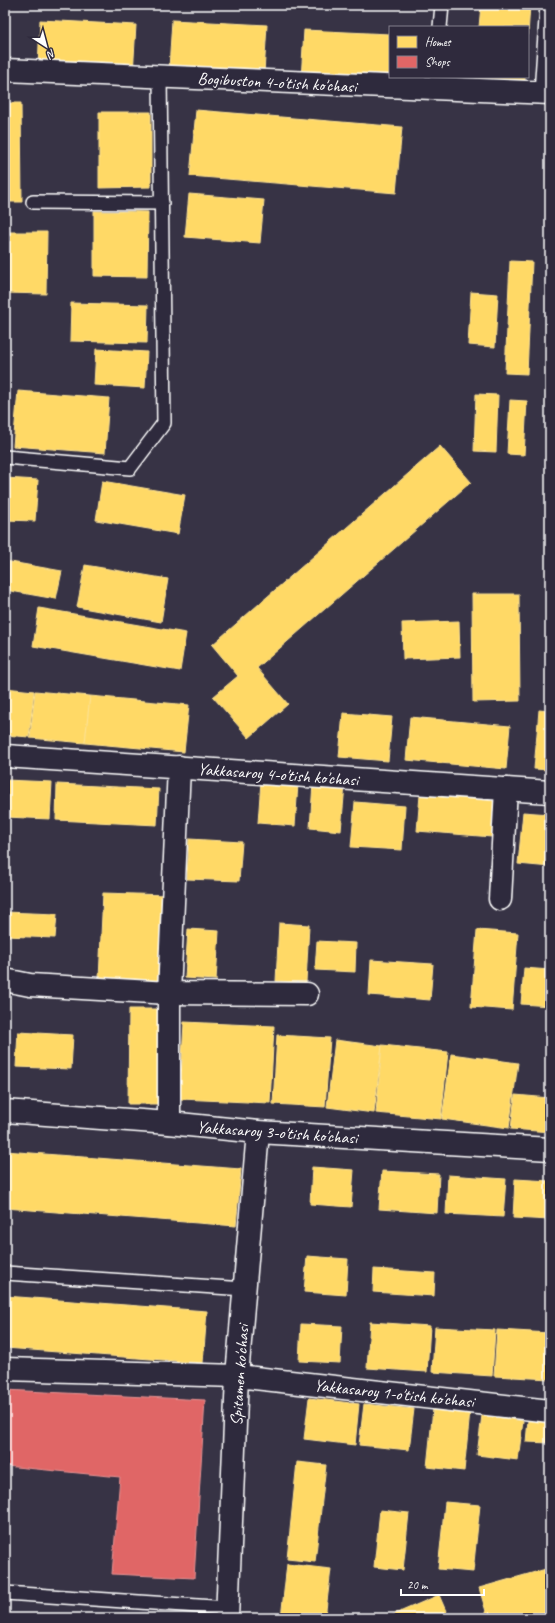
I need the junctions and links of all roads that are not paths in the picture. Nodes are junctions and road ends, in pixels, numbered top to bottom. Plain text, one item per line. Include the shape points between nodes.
1 (442, 5) edge
2 (547, 5) edge
3 (440, 26) edge
4 (5, 70) edge
5 (160, 77) junction
6 (436, 83) edge
7 (546, 93) edge
8 (33, 202) dead end
9 (162, 203) junction
10 (5, 457) edge
11 (5, 756) edge
12 (179, 767) junction
13 (506, 789) junction
14 (550, 792) edge
15 (500, 899) dead end
16 (5, 980) edge
17 (169, 993) junction
18 (306, 994) dead end
19 (5, 1111) edge
20 (169, 1123) junction
21 (258, 1132) junction
22 (550, 1149) edge
23 (5, 1273) edge
24 (244, 1289) junction
25 (5, 1369) edge
26 (237, 1376) junction
27 (550, 1411) edge
28 (5, 1593) edge
29 (227, 1613) edge

1 - 3 lane
2 - 7 lane
4 - 5 street, Bogibuston 4-o'tish ko'chasi
5 - 6 street, Bogibuston 4-o'tish ko'chasi
5 - 9 lane
6 - 7 street, Bogibuston 4-o'tish ko'chasi
8 - 9 lane
9 - 10 lane via 164,423 130,468
11 - 12 street, Yakkasaroy 4-o'tish ko'chasi
12 - 13 street, Yakkasaroy 4-o'tish ko'chasi
12 - 17 street
13 - 14 street, Yakkasaroy 4-o'tish ko'chasi
13 - 15 street
16 - 17 street via 30,985
17 - 18 street
17 - 20 street
19 - 20 street, Yakkasaroy 3-o'tish ko'chasi
20 - 21 street, Yakkasaroy 3-o'tish ko'chasi
21 - 22 street, Yakkasaroy 3-o'tish ko'chasi
21 - 24 street, Spitamen ko'chasi
23 - 24 lane
24 - 26 street, Spitamen ko'chasi
25 - 26 street, Yakkasaroy 1-o'tish ko'chasi
26 - 27 street, Yakkasaroy 1-o'tish ko'chasi
26 - 29 street, Spitamen ko'chasi
28 - 29 lane

